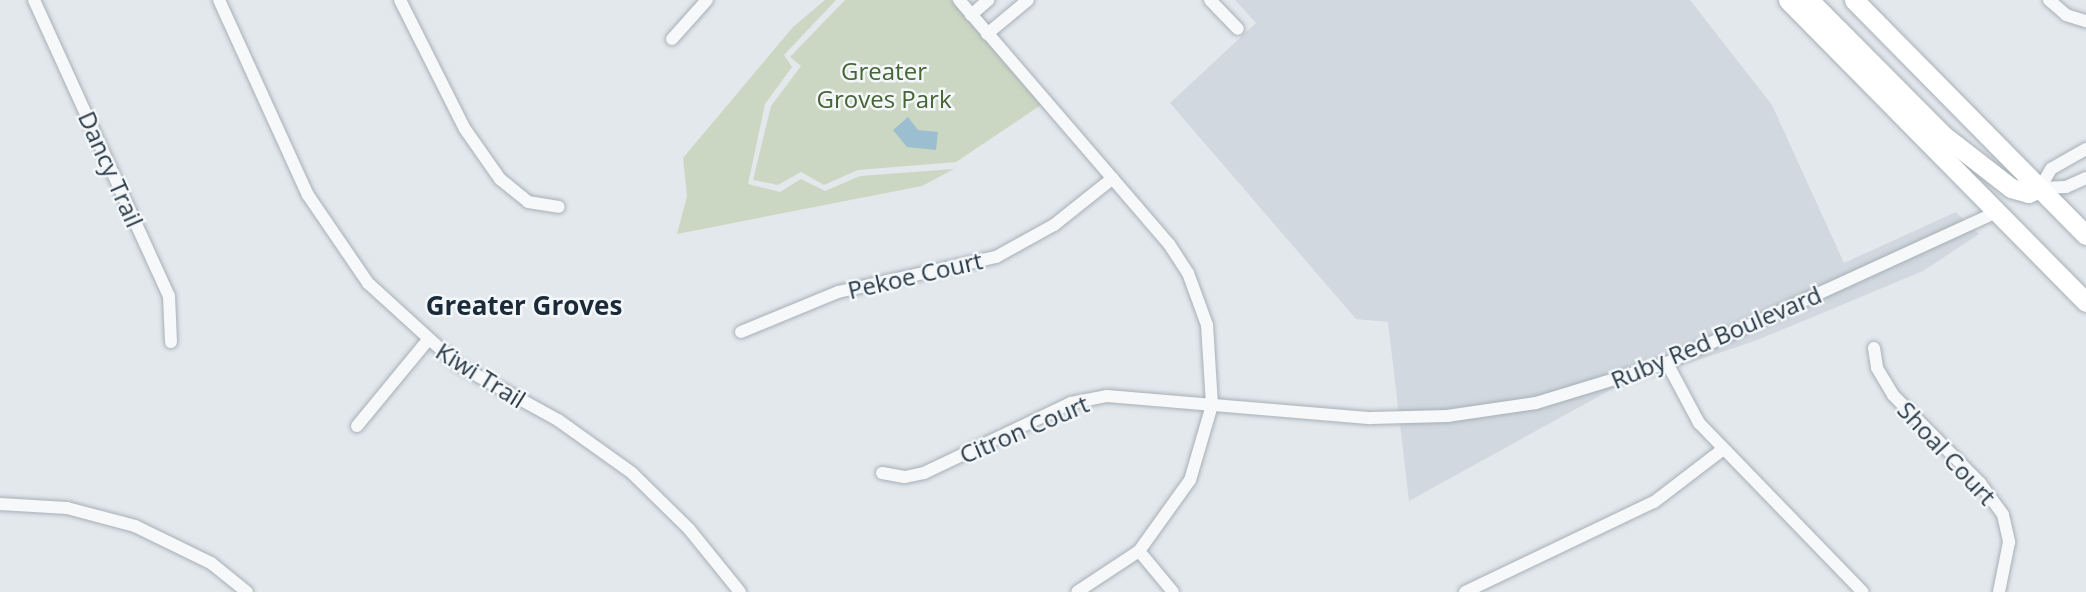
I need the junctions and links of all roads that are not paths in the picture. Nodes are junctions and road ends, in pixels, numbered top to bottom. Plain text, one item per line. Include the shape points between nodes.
1 (34, 0) edge
2 (219, 0) edge
3 (400, 0) edge
4 (707, 0) edge
5 (959, 0) edge
6 (988, 0) edge
7 (1028, 0) edge
8 (1210, 0) edge
9 (1788, 0) edge
10 (1809, 0) edge
11 (1854, 0) edge
12 (2049, 0) edge
13 (971, 15) junction
14 (2086, 21) edge
15 (1238, 29) dead end
16 (987, 33) junction
17 (672, 39) dead end
18 (2086, 149) edge
19 (1113, 178) junction
20 (2086, 178) edge
21 (2040, 188) junction
22 (559, 206) dead end
23 (1997, 212) junction
24 (2086, 235) edge
25 (2086, 302) edge
26 (741, 332) dead end
27 (427, 341) junction
28 (172, 342) dead end
29 (1874, 348) dead end
30 (1667, 363) junction
31 (1212, 405) junction
32 (357, 426) dead end
33 (1722, 450) junction
34 (882, 473) dead end
35 (0, 504) edge
36 (1139, 551) junction
37 (247, 592) edge
38 (740, 592) edge
39 (1077, 592) edge
40 (1173, 592) edge
41 (1465, 592) edge
42 (1863, 592) edge
43 (1999, 592) edge

1 - 28 street, Dancy Trail via 169,296
2 - 27 street, Kiwi Trail via 314,205 354,266
3 - 22 street via 465,129 492,168 528,202
4 - 17 street
5 - 13 street
6 - 13 street
7 - 16 street
8 - 15 street
9 - 23 highway
10 - 21 highway via 1944,135 2011,188 2028,193
11 - 21 highway
12 - 14 street via 2066,15
13 - 16 street
16 - 19 street
18 - 21 street via 2051,169
19 - 26 street, Pekoe Court via 1054,225 996,257 838,292
19 - 31 street via 1169,244 1198,296 1207,325
20 - 21 street via 2066,187
21 - 24 highway
23 - 25 highway
23 - 30 street, Ruby Red Boulevard
27 - 32 street
27 - 38 street, Kiwi Trail via 632,473 689,529
29 - 43 street, Shoal Court via 1877,368 1893,395 1992,497 2007,528 2007,563
30 - 31 street, Ruby Red Boulevard via 1536,403 1447,416 1358,418
30 - 33 street via 1699,423
31 - 34 street, Citron Court via 1094,397 925,473 905,477
31 - 36 street via 1190,480
33 - 41 street via 1654,502
33 - 42 street
35 - 37 street via 67,508 135,526 211,563
36 - 39 street
36 - 40 street

